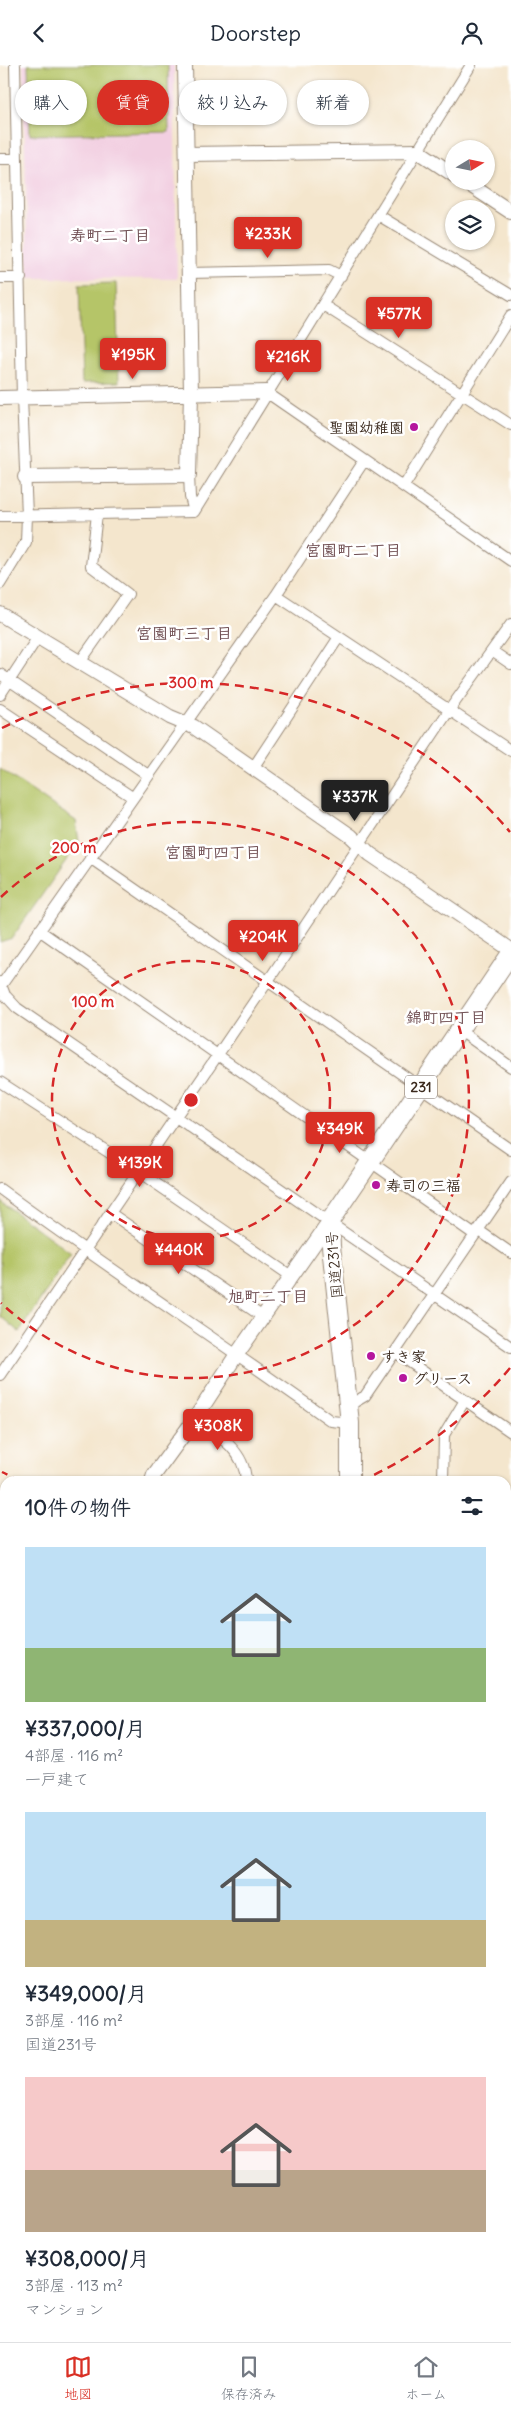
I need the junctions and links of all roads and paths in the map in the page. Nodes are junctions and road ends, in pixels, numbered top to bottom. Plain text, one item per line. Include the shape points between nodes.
1 (16, 65) edge
2 (185, 65) edge
3 (471, 65) edge
4 (418, 151) junction
5 (186, 154) junction
6 (0, 159) edge
7 (17, 159) junction
8 (445, 169) edge
9 (478, 190) edge
10 (511, 212) edge
11 (378, 215) junction
12 (189, 273) junction
13 (341, 276) junction
14 (0, 278) edge
15 (21, 278) junction
16 (511, 295) edge
17 (323, 305) junction
18 (511, 315) edge
19 (266, 392) junction
20 (191, 393) junction
21 (461, 394) junction
22 (0, 398) edge
23 (22, 398) junction
24 (511, 425) edge
25 (364, 461) junction
26 (189, 475) junction
27 (25, 477) junction
28 (404, 486) junction
29 (194, 512) junction
30 (97, 514) junction
31 (27, 515) junction
32 (0, 516) edge
33 (511, 561) edge
34 (0, 584) edge
35 (276, 595) junction
36 (0, 613) edge
37 (511, 624) edge
38 (38, 637) junction
39 (340, 637) junction
40 (492, 651) junction
41 (80, 663) junction
42 (511, 664) edge
43 (0, 674) edge
44 (10, 681) junction
45 (0, 695) edge
46 (0, 709) edge
47 (450, 709) junction
48 (184, 723) junction
49 (511, 751) edge
50 (253, 768) junction
51 (148, 775) junction
52 (132, 797) junction
53 (360, 845) junction
54 (90, 858) junction
55 (40, 930) junction
56 (511, 951) edge
57 (268, 981) junction
58 (0, 985) edge
59 (460, 1030) junction
60 (218, 1056) junction
61 (511, 1067) edge
62 (0, 1082) edge
63 (421, 1087) junction
64 (177, 1116) junction
65 (511, 1150) edge
66 (372, 1161) junction
67 (139, 1172) junction
68 (511, 1182) edge
69 (0, 1189) edge
70 (110, 1213) junction
71 (330, 1221) junction
72 (476, 1233) junction
73 (84, 1251) junction
74 (511, 1253) edge
75 (291, 1276) junction
76 (435, 1293) junction
77 (263, 1317) junction
78 (511, 1347) edge
79 (395, 1352) junction
80 (237, 1354) junction
81 (0, 1375) edge
82 (465, 1400) junction
83 (349, 1414) junction
84 (194, 1421) junction
85 (511, 1432) edge
86 (154, 1476) edge
87 (245, 1476) edge
88 (350, 1476) edge
89 (443, 1476) edge

1 - 7 street
2 - 5 street
3 - 4 street
4 - 5 street
4 - 8 street
4 - 11 street
5 - 12 street
6 - 7 street
7 - 15 street
9 - 10 street
11 - 13 street
11 - 16 street
12 - 13 street via 329,271
12 - 20 street
13 - 17 street
14 - 15 street
15 - 23 street
17 - 19 street
17 - 21 street
18 - 21 street
19 - 20 street
19 - 25 street
19 - 29 street
20 - 23 street
20 - 26 street
21 - 24 street
21 - 28 street
22 - 23 street
23 - 27 street
25 - 28 street
25 - 35 street
26 - 27 street
26 - 29 street
27 - 31 street
28 - 33 street
29 - 30 street
30 - 31 street
30 - 41 street via 91,566 128,594
31 - 32 street
31 - 34 street via 26,542
35 - 39 street
35 - 48 street
36 - 38 street
37 - 40 street
38 - 41 street
38 - 44 street
39 - 47 street
39 - 50 street
40 - 42 street
40 - 47 street
41 - 48 street
43 - 44 street
44 - 45 street
44 - 51 street
46 - 52 street
47 - 49 street
47 - 53 street
48 - 50 street
48 - 51 street
50 - 53 street
51 - 52 street
52 - 54 street
53 - 56 street
53 - 57 street
54 - 55 street
54 - 57 street
55 - 58 street
55 - 60 street
56 - 59 highway, 国道231号 / 231
57 - 60 street
57 - 63 street
58 - 64 street via 18,1008
59 - 61 street
59 - 63 highway, 国道231号 / 231
60 - 64 street
60 - 66 street
62 - 67 street
63 - 65 street
63 - 66 highway, 国道231号 / 231
64 - 67 street
64 - 71 street
66 - 71 highway, 国道231号 / 231
66 - 72 street
67 - 70 street
67 - 75 street
68 - 72 street
69 - 73 street
70 - 73 street
70 - 77 street
71 - 75 street
71 - 76 street
71 - 83 highway, 国道231号
72 - 74 street
72 - 76 street
73 - 80 street
73 - 81 street
75 - 77 street
76 - 78 street
76 - 79 street
77 - 80 street
79 - 82 street
79 - 83 street
80 - 83 street via 330,1421
80 - 84 street
82 - 85 street
82 - 89 street via 444,1435
83 - 88 highway, 国道231号
84 - 86 street
84 - 87 street via 222,1437 235,1451

